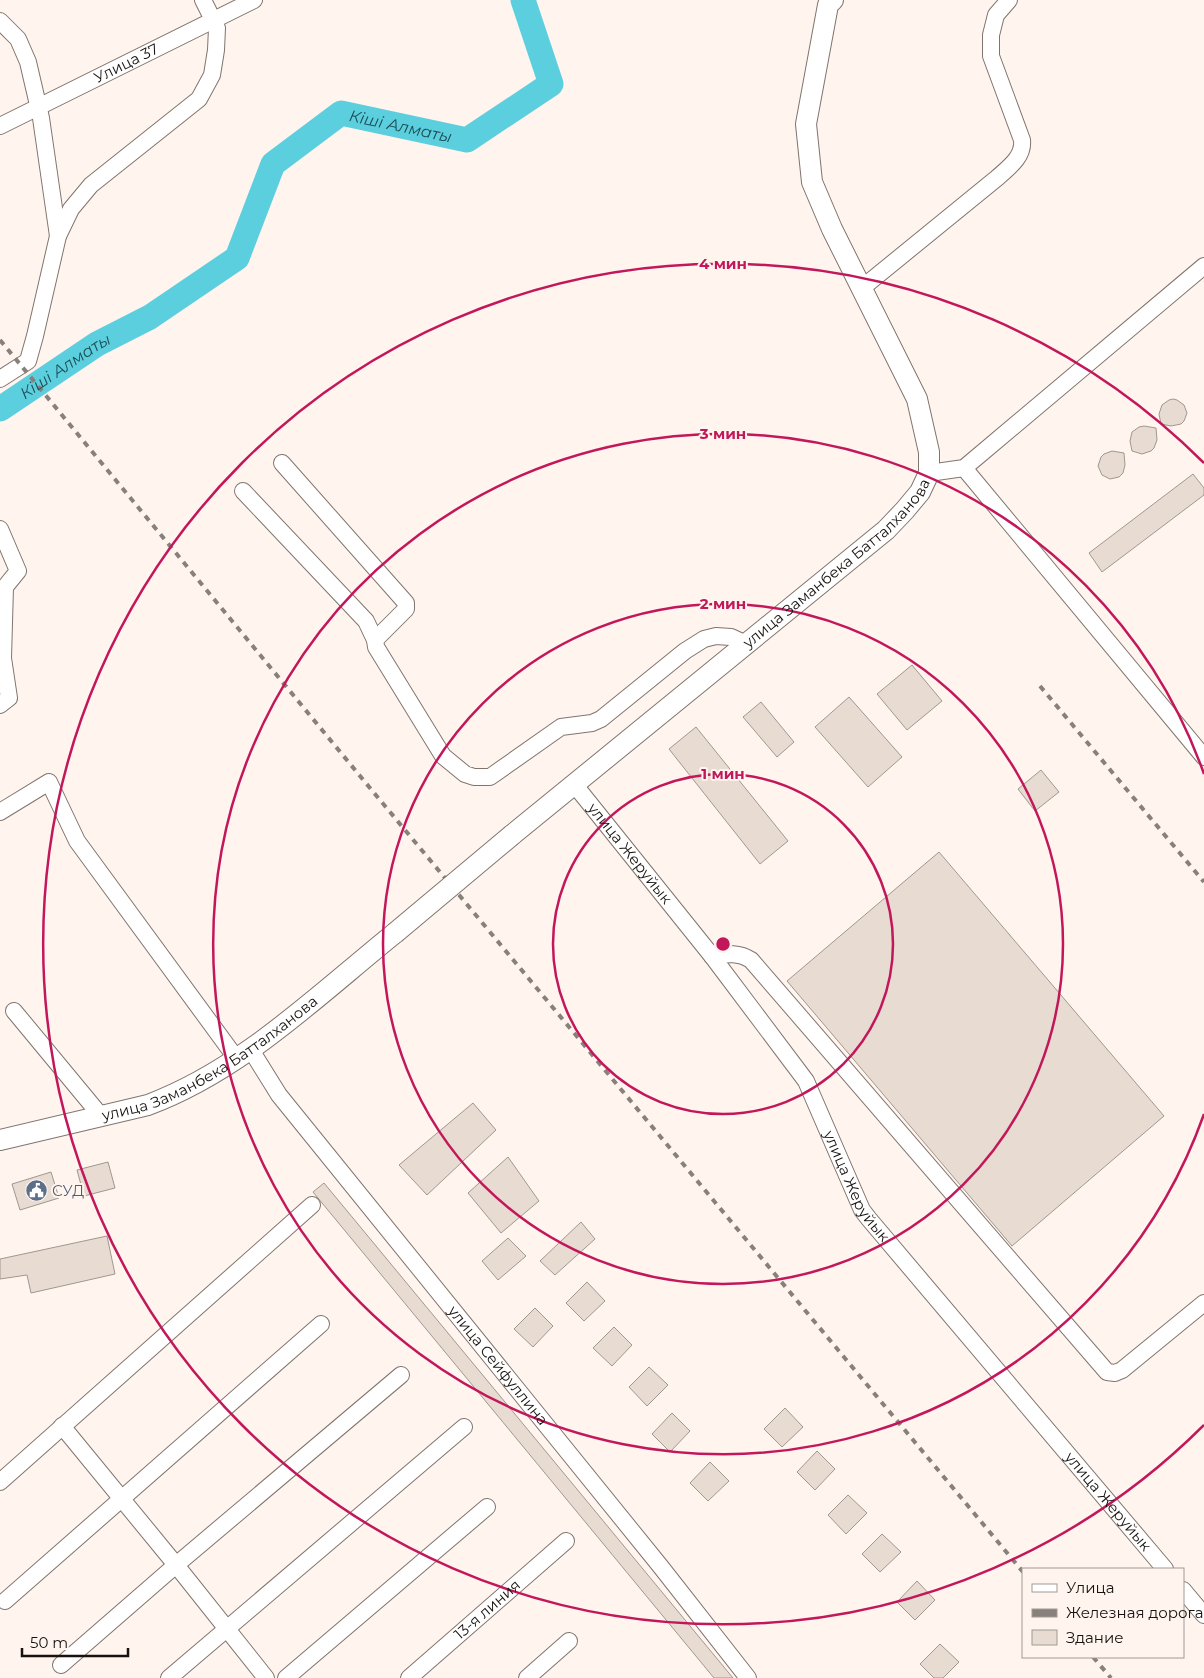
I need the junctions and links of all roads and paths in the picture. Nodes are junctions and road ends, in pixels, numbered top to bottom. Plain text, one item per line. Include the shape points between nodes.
1 (203, 0) edge
2 (254, 0) edge
3 (833, 0) edge
4 (1009, 0) edge
5 (0, 21) edge
6 (0, 126) edge
7 (58, 236) junction
8 (1204, 266) edge
9 (862, 288) junction
10 (0, 379) edge
11 (282, 463) dead end
12 (964, 468) junction
13 (929, 473) junction
14 (244, 491) dead end
15 (0, 530) edge
16 (375, 640) junction
17 (746, 644) junction
18 (0, 705) edge
19 (1204, 757) edge
20 (574, 784) junction
21 (0, 812) edge
22 (712, 956) junction
23 (14, 1010) dead end
24 (244, 1054) junction
25 (101, 1116) junction
26 (0, 1140) edge
27 (312, 1205) dead end
28 (1204, 1303) edge
29 (321, 1324) dead end
30 (401, 1375) dead end
31 (62, 1426) junction
32 (464, 1427) dead end
33 (0, 1482) edge
34 (122, 1499) junction
35 (487, 1507) dead end
36 (566, 1541) dead end
37 (176, 1565) junction
38 (1164, 1568) edge
39 (1184, 1591) edge
40 (5, 1601) dead end
41 (1204, 1615) edge
42 (227, 1628) junction
43 (569, 1641) dead end
44 (61, 1666) dead end
45 (169, 1678) edge
46 (266, 1678) edge
47 (286, 1678) edge
48 (409, 1678) edge
49 (527, 1678) edge
50 (748, 1678) edge

1 - 7 street via 217,28 216,50 212,75 198,99 91,185 71,209
2 - 6 street, Улица 37
3 - 9 main road, улица Заманбека Батталханова via 828,6 806,124 812,182
4 - 9 street via 996,15 991,35 991,56 1022,140 1020,154 997,178
5 - 7 street via 18,39 28,62 41,118
7 - 10 street via 28,362
8 - 12 street
9 - 13 main road, улица Заманбека Батталханова via 916,399 929,452
11 - 16 street via 406,603 406,609
12 - 13 street
12 - 19 street
13 - 17 main road, улица Заманбека Батталханова via 920,492 886,530
14 - 16 street via 366,621
15 - 18 street via 18,571 4,587 3,658 9,698
16 - 17 street via 376,647 443,756 465,774 482,778 490,777 561,727 601,719 684,650 704,639 731,637
17 - 20 main road, улица Заманбека Батталханова
20 - 22 street, улица Жеруйык
20 - 24 main road, улица Заманбека Батталханова, bridge
21 - 24 street, улица Сейфуллина via 49,782 77,841
22 - 28 street via 742,955 751,960 1107,1372 1122,1370
22 - 38 street, улица Жеруйык via 806,1081 862,1210
23 - 25 street
24 - 25 main road, улица Заманбека Батталханова via 172,1096
24 - 50 street, улица Сейфуллина
25 - 26 main road, улица Заманбека Батталханова
27 - 31 street
29 - 34 street
30 - 37 street
31 - 33 street
31 - 34 street
32 - 42 street
34 - 37 street
34 - 40 street
35 - 47 street
36 - 48 street, 13-я линия
37 - 42 street
37 - 44 street
39 - 41 street
42 - 45 street
42 - 46 street
43 - 49 street

